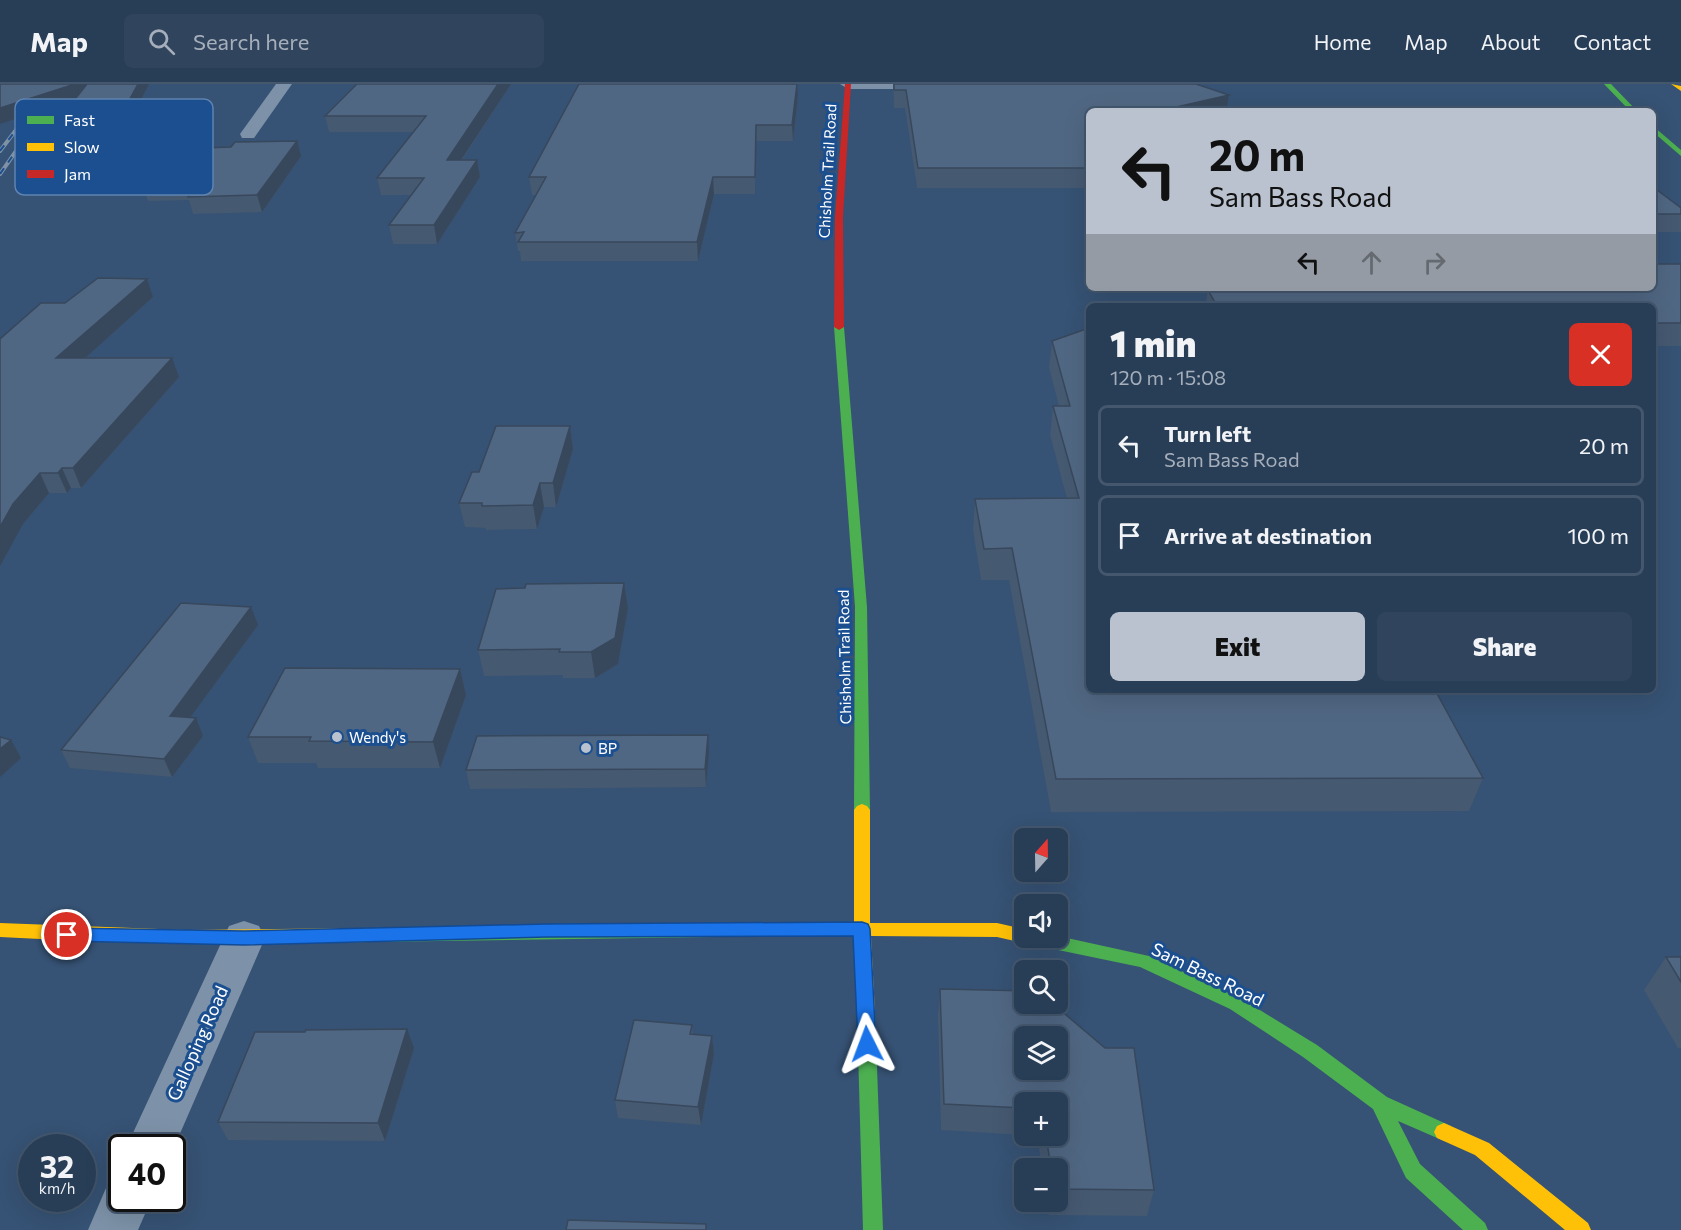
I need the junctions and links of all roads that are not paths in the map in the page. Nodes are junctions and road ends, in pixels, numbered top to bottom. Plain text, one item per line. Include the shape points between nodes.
1 (284, 84) edge
2 (848, 84) edge
3 (955, 84) edge
4 (1607, 84) edge
5 (1674, 84) edge
6 (1681, 89) edge
7 (1631, 108) edge
8 (1656, 131) edge
9 (248, 134) dead end
10 (1681, 154) edge
11 (862, 929) junction
12 (0, 930) edge
13 (1014, 934) edge
14 (244, 938) junction
15 (1068, 945) edge
16 (1380, 1103) junction
17 (156, 1134) edge
18 (121, 1212) edge
19 (113, 1230) edge
20 (873, 1230) edge
21 (1478, 1230) edge
22 (1581, 1230) edge

1 - 9 street
2 - 3 street
2 - 11 main road, Chisholm Trail Road via 839,217 839,324 861,607
4 - 7 main road
5 - 6 main road
8 - 10 main road
11 - 13 main road via 997,930
11 - 14 main road
11 - 20 main road, Chisholm Trail Road
12 - 14 main road via 90,936
14 - 17 street, Galloping Road
15 - 16 main road, Sam Bass Road via 1143,961 1236,1004 1310,1051
16 - 21 main road, Sam Bass Road via 1413,1171
16 - 22 main road, Sam Bass Road via 1482,1149
18 - 19 street

